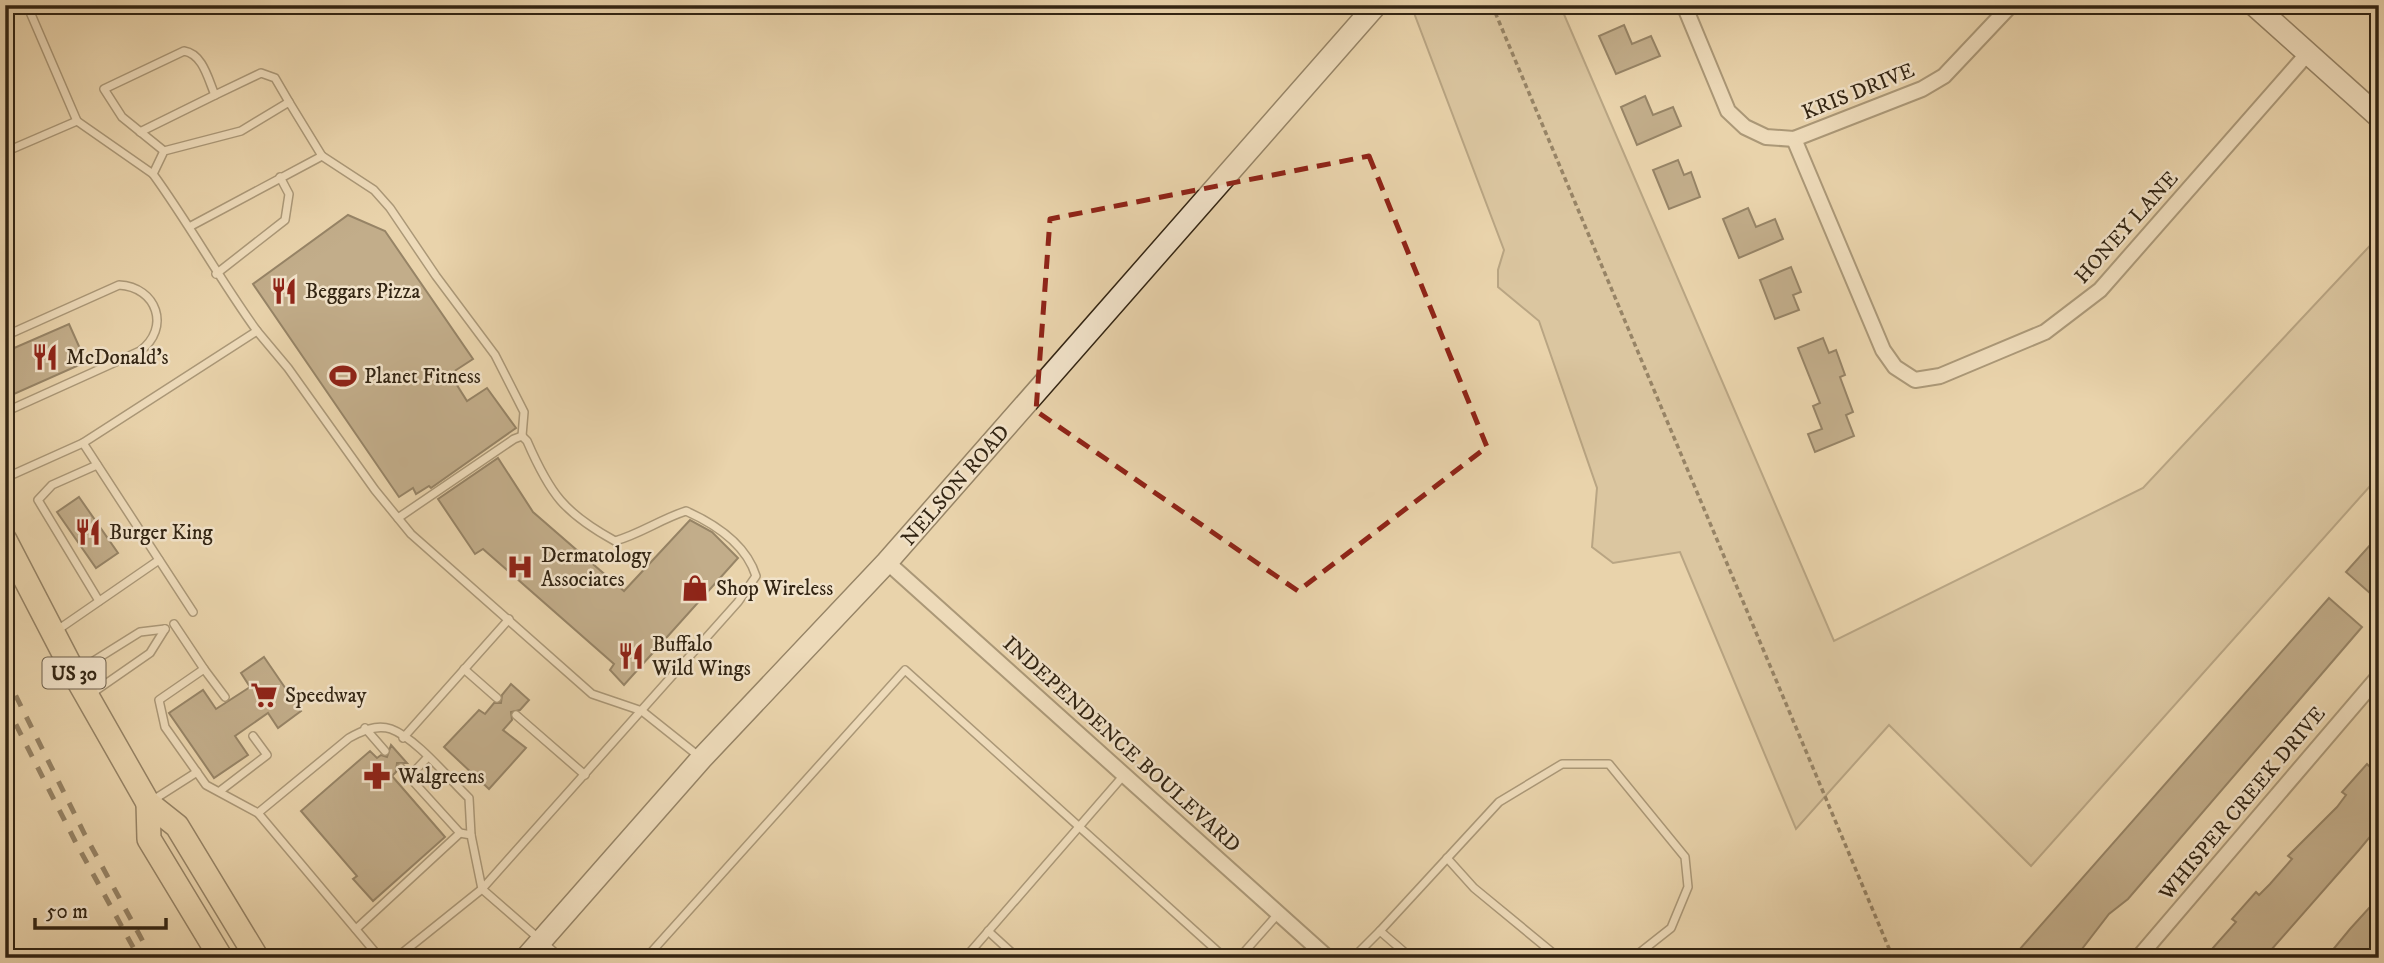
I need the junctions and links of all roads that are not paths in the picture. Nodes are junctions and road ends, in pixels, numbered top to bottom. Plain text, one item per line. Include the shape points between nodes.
1 (27, 5) edge
2 (1376, 5) edge
3 (1684, 5) edge
4 (2011, 5) edge
5 (2254, 5) edge
6 (2308, 53) junction
7 (215, 95) junction
8 (289, 102) junction
9 (2379, 117) edge
10 (77, 121) junction
11 (140, 132) junction
12 (1794, 139) junction
13 (164, 151) junction
14 (5, 152) edge
15 (322, 156) junction
16 (153, 174) junction
17 (280, 177) junction
18 (191, 226) junction
19 (216, 274) junction
20 (257, 331) junction
21 (5, 336) edge
22 (5, 412) edge
23 (522, 436) junction
24 (83, 443) junction
25 (97, 465) junction
26 (5, 478) edge
27 (398, 518) junction
28 (5, 540) edge
29 (159, 560) junction
30 (887, 562) junction
31 (99, 601) junction
32 (193, 612) dead end
33 (509, 619) junction
34 (174, 624) dead end
35 (53, 634) junction
36 (204, 668) junction
37 (464, 669) junction
38 (74, 673) junction
39 (2379, 676) edge
40 (87, 696) junction
41 (225, 697) dead end
42 (497, 698) dead end
43 (642, 712) junction
44 (516, 715) dead end
45 (365, 728) junction
46 (253, 736) dead end
47 (403, 738) junction
48 (386, 751) dead end
49 (427, 758) junction
50 (701, 758) junction
51 (401, 768) dead end
52 (197, 772) junction
53 (585, 775) junction
54 (1124, 775) junction
55 (409, 777) junction
56 (220, 791) junction
57 (148, 803) junction
58 (258, 813) junction
59 (1081, 826) junction
60 (460, 833) junction
61 (471, 835) junction
62 (1447, 858) junction
63 (482, 889) junction
64 (1279, 913) junction
65 (356, 929) junction
66 (988, 931) junction
67 (1380, 931) junction
68 (541, 941) junction
69 (1011, 952) dead end
70 (221, 958) edge
71 (257, 958) edge
72 (380, 958) edge
73 (396, 958) edge
74 (526, 958) edge
75 (561, 958) edge
76 (646, 958) edge
77 (965, 958) edge
78 (1225, 958) edge
79 (1239, 958) edge
80 (1328, 958) edge
81 (1353, 958) edge
82 (1410, 958) edge
83 (1559, 958) edge
84 (1633, 958) edge
85 (2138, 958) edge

1 - 10 lane
2 - 30 street, NELSON ROAD
3 - 12 street, KRIS DRIVE via 1728,111 1745,127 1766,137
4 - 12 street, KRIS DRIVE via 1944,76 1923,89
5 - 6 street
6 - 9 street
6 - 12 street, HONEY LANE via 2100,290 2045,332 1940,376 1915,380 1895,368 1883,349
7 - 8 lane via 261,73 275,78
7 - 11 lane
7 - 11 lane via 199,58 184,51 104,89 117,111
8 - 13 lane via 241,131
8 - 15 lane
10 - 14 lane
10 - 16 lane
11 - 13 lane
13 - 16 lane
15 - 17 lane
15 - 23 lane via 374,190 390,208 495,355 524,412
16 - 18 lane
17 - 18 lane
17 - 19 lane via 289,194 285,220
18 - 19 lane
19 - 20 lane
20 - 24 lane
20 - 27 lane
21 - 22 lane via 119,285 131,286 149,297 158,328 152,342 140,351
23 - 27 lane
23 - 43 lane via 557,499 591,528 615,541 686,511 713,524 750,558 756,576 738,602
24 - 25 lane
24 - 26 lane
25 - 29 lane
25 - 31 lane via 52,485 38,500
27 - 33 lane
28 - 35 main road, US 30
29 - 31 lane
29 - 32 lane
30 - 50 street, NELSON ROAD
30 - 54 street, INDEPENDENCE BOULEVARD
31 - 35 lane
33 - 37 lane
33 - 43 lane via 592,694
34 - 36 lane
35 - 38 main road, US 30
36 - 41 lane
36 - 52 lane via 159,700 165,727
37 - 42 lane
37 - 47 lane
38 - 40 main road, US 30
38 - 40 lane via 140,632 165,629 150,653
39 - 85 street, WHISPER CREEK DRIVE
40 - 57 main road, US 30
43 - 50 lane
43 - 53 lane
44 - 53 lane
45 - 47 lane via 390,729
45 - 48 lane
45 - 58 lane
46 - 56 lane via 267,755
47 - 49 lane
49 - 55 lane
49 - 61 lane via 469,798
50 - 68 street, NELSON ROAD
51 - 55 lane
52 - 56 lane via 206,785
52 - 57 lane
53 - 63 lane
54 - 59 lane
54 - 64 street, INDEPENDENCE BOULEVARD
55 - 60 lane
56 - 58 lane
57 - 70 main road, US 30 via 149,839
57 - 71 main road, US 30 via 177,827
58 - 65 lane
59 - 66 lane
59 - 76 lane via 905,670
59 - 78 lane
60 - 61 lane
60 - 65 lane
61 - 63 lane
62 - 67 lane
62 - 83 lane via 1474,888
62 - 84 lane via 1499,802 1562,764 1609,764 1685,857 1688,887 1671,928
63 - 68 lane
63 - 73 lane
64 - 79 lane
64 - 80 street, INDEPENDENCE BOULEVARD
65 - 72 lane
66 - 69 lane
66 - 77 lane
67 - 81 lane
67 - 82 lane
68 - 74 street, NELSON ROAD
68 - 75 lane

